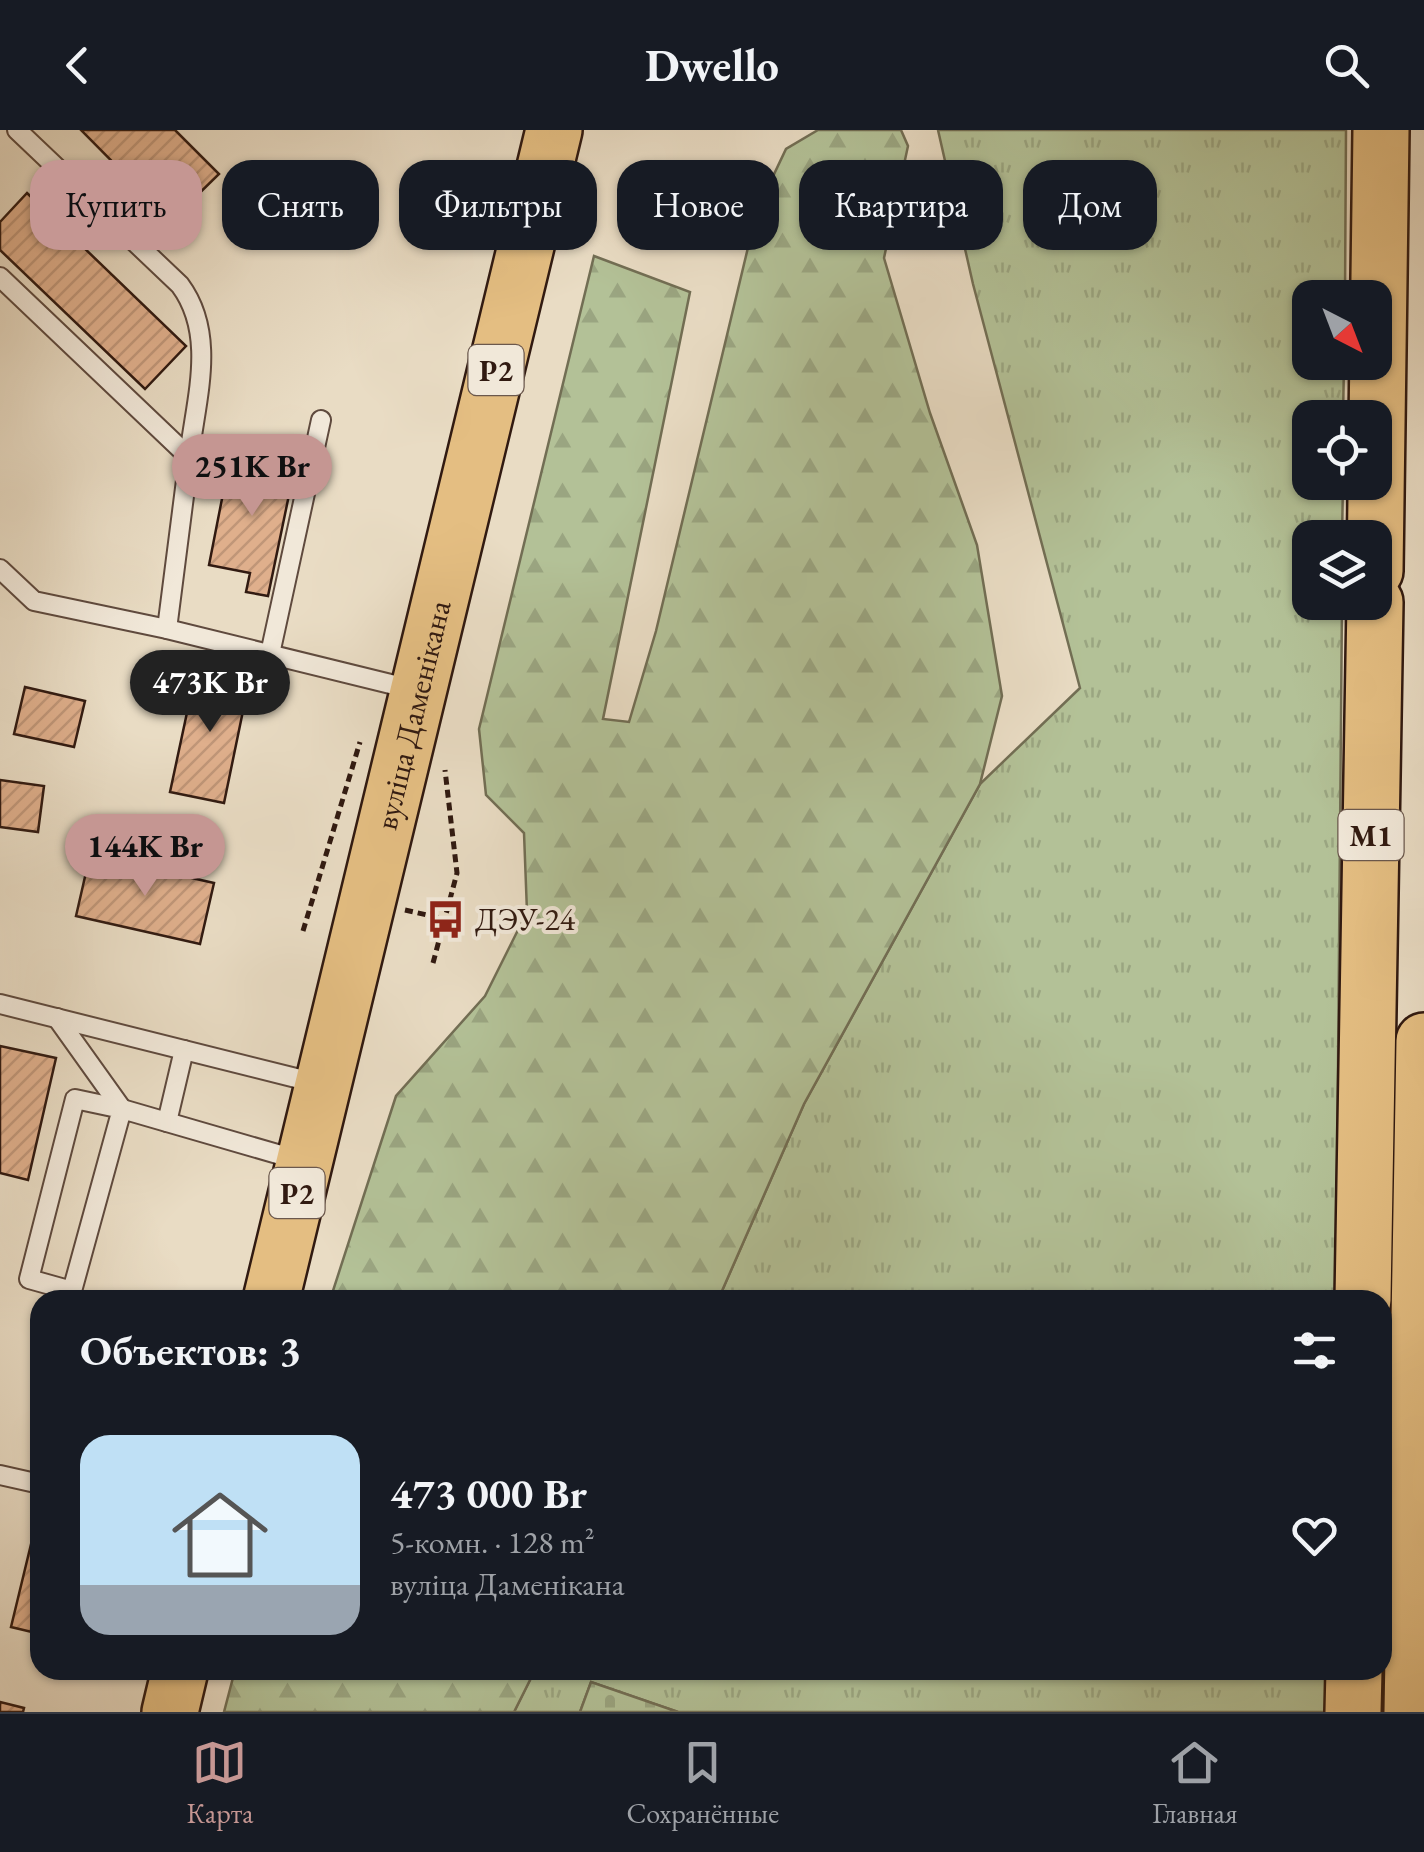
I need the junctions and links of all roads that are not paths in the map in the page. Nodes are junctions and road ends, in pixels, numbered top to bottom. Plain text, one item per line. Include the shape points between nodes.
1 (16, 130) edge
2 (554, 130) edge
3 (1380, 130) edge
4 (0, 277) edge
5 (321, 420) dead end
6 (189, 456) junction
7 (1376, 520) edge
8 (0, 569) edge
9 (1374, 620) edge
10 (167, 629) junction
11 (270, 654) junction
12 (419, 691) junction
13 (0, 1004) edge
14 (56, 1018) junction
15 (1424, 1042) edge
16 (184, 1050) junction
17 (323, 1085) junction
18 (122, 1109) junction
19 (167, 1122) junction
20 (304, 1162) junction
21 (272, 1290) edge
22 (1363, 1290) edge
23 (0, 1475) edge
24 (30, 1482) edge
25 (178, 1680) edge
26 (1354, 1680) edge
27 (170, 1712) edge
28 (1354, 1712) edge
29 (1412, 1712) edge

1 - 6 lane via 197,308 204,338
2 - 12 main road, вуліца Даменікана / Р2
3 - 7 main road
4 - 6 lane
5 - 11 lane
6 - 10 lane
8 - 10 lane via 34,601
9 - 22 main road, М1
10 - 11 lane
11 - 12 lane
12 - 17 main road, вуліца Даменікана / Р2
13 - 14 lane
14 - 16 lane
14 - 18 lane
15 - 29 main road
16 - 17 lane
16 - 19 lane
17 - 20 main road, вуліца Даменікана / Р2
18 - 18 lane via 72,1290 29,1279 75,1099
18 - 19 lane
19 - 20 lane
20 - 21 main road, вуліца Даменікана / Р2
23 - 24 lane
25 - 27 main road
26 - 28 main road

